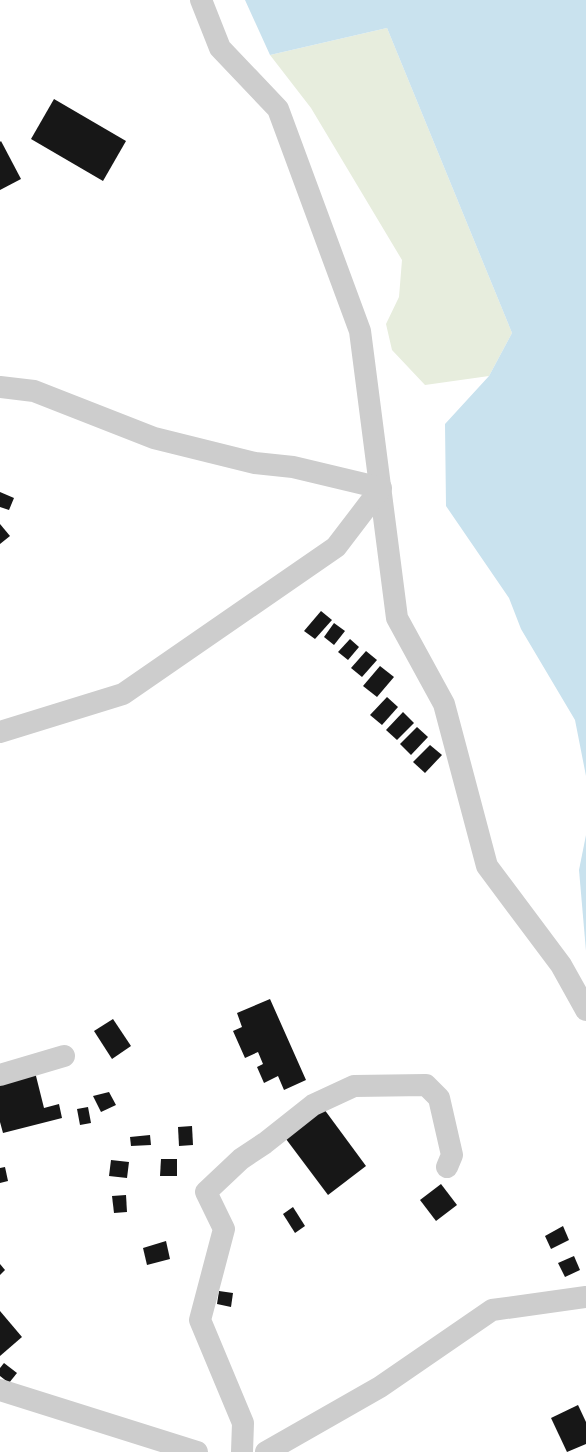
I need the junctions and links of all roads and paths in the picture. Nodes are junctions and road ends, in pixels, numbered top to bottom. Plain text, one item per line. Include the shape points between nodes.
1 (200, 0) edge
2 (0, 387) edge
3 (381, 488) junction
4 (0, 732) edge
5 (586, 1010) edge
6 (64, 1056) dead end
7 (0, 1075) edge
8 (447, 1166) dead end
9 (586, 1297) edge
10 (0, 1390) edge
11 (197, 1452) edge
12 (242, 1452) edge
13 (266, 1452) edge

1 - 3 street via 220,48 278,109 360,331
2 - 3 street via 34,391 154,438 255,463 293,467
3 - 4 street via 336,547 123,694
3 - 5 street via 397,618 444,704 487,866 561,965
6 - 7 street
8 - 12 street via 452,1155 439,1098 426,1085 354,1086 313,1105 241,1159 206,1192 224,1229 200,1320 243,1423
9 - 13 street via 492,1310 380,1387
10 - 11 street

